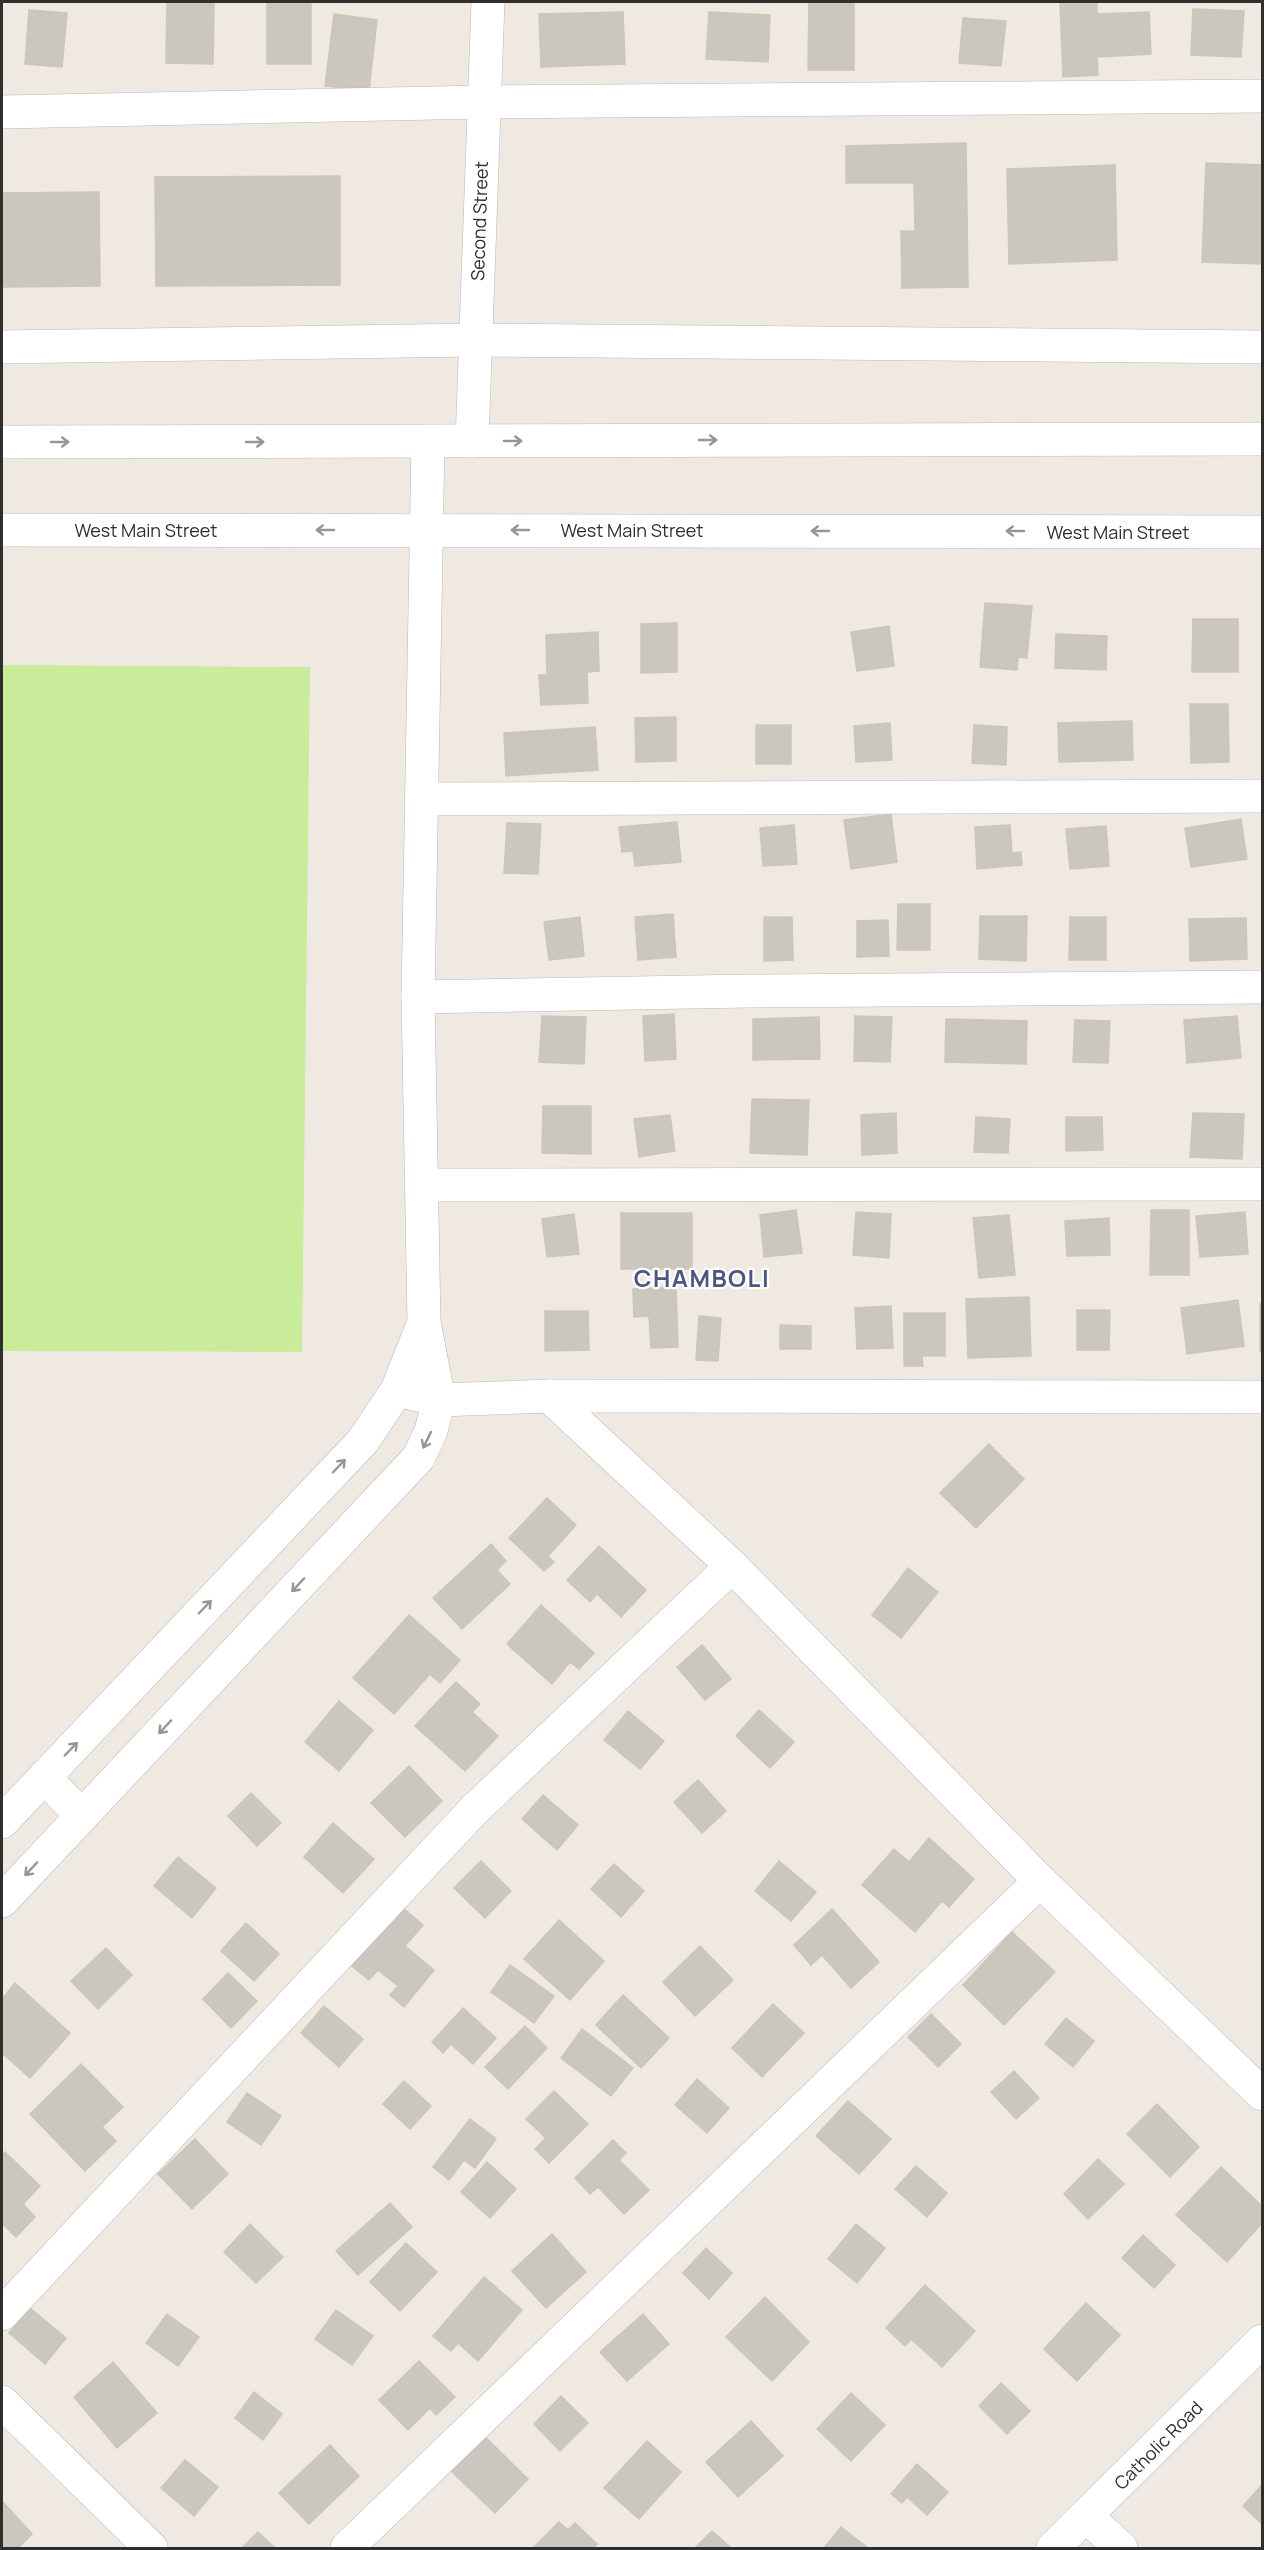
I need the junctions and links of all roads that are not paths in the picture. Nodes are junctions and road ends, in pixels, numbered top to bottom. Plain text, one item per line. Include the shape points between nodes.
1 (488, 2) edge
2 (1263, 96) edge
3 (483, 102) junction
4 (2, 112) edge
5 (476, 340) junction
6 (2, 347) edge
7 (1263, 347) edge
8 (1263, 439) edge
9 (472, 441) junction
10 (2, 442) edge
11 (428, 442) junction
12 (2, 530) edge
13 (426, 530) junction
14 (1263, 532) edge
15 (1263, 796) edge
16 (422, 799) junction
17 (1263, 987) edge
18 (418, 998) junction
19 (1263, 1184) edge
20 (423, 1185) junction
21 (424, 1322) junction
22 (397, 1390) junction
23 (549, 1396) junction
24 (1263, 1397) edge
25 (440, 1400) junction
26 (732, 1566) junction
27 (44, 1777) junction
28 (82, 1816) junction
29 (2, 1821) edge
30 (1040, 1881) junction
31 (2, 1901) edge
32 (1263, 2094) edge
33 (2, 2314) edge
34 (1263, 2341) edge
35 (2, 2402) edge
36 (1086, 2516) junction
37 (152, 2548) edge
38 (347, 2548) edge
39 (1053, 2548) edge
40 (1121, 2548) edge

1 - 3 street, Second Street
2 - 3 street
3 - 4 street
3 - 5 street, Second Street
5 - 6 street
5 - 7 street
5 - 9 street, Second Street
9 -> 8 street
9 - 11 street
10 -> 11 street
11 - 13 street
13 -> 12 street, West Main Street
14 -> 13 street, West Main Street
13 - 16 street
15 - 16 street
16 - 18 street
17 - 18 street
18 - 20 street
19 - 20 street
20 - 21 street
21 - 22 street
21 - 25 street
22 - 25 street
27 -> 22 street via 363,1441
23 - 24 street
23 - 25 street
23 - 26 street
25 -> 28 street via 419,1457
26 - 30 street
26 - 33 street via 474,1810
27 - 28 street
27 - 29 street
28 -> 31 street
30 - 32 street
30 - 38 street
34 - 36 street, Catholic Road
35 - 37 street
36 - 39 street, Catholic Road
36 - 40 street

